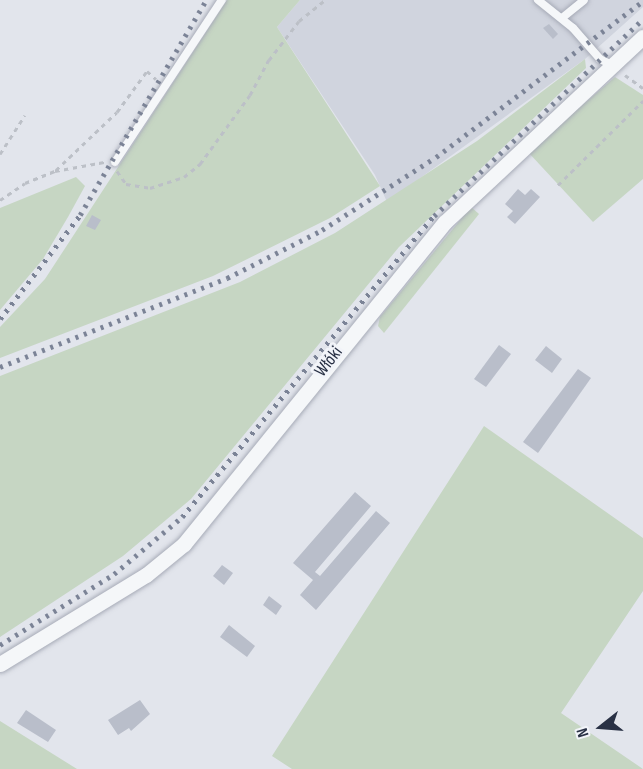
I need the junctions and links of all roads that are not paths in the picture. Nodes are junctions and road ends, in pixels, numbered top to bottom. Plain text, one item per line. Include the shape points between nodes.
1 (222, 0) edge
2 (538, 0) edge
3 (584, 0) edge
4 (562, 18) junction
5 (643, 37) edge
6 (612, 65) junction
7 (115, 162) road end
8 (0, 664) edge

1 - 7 lane
2 - 4 lane
3 - 4 lane
4 - 6 lane via 600,60
5 - 6 street, Włóki
6 - 8 street, Włóki via 445,222 184,544 146,574

